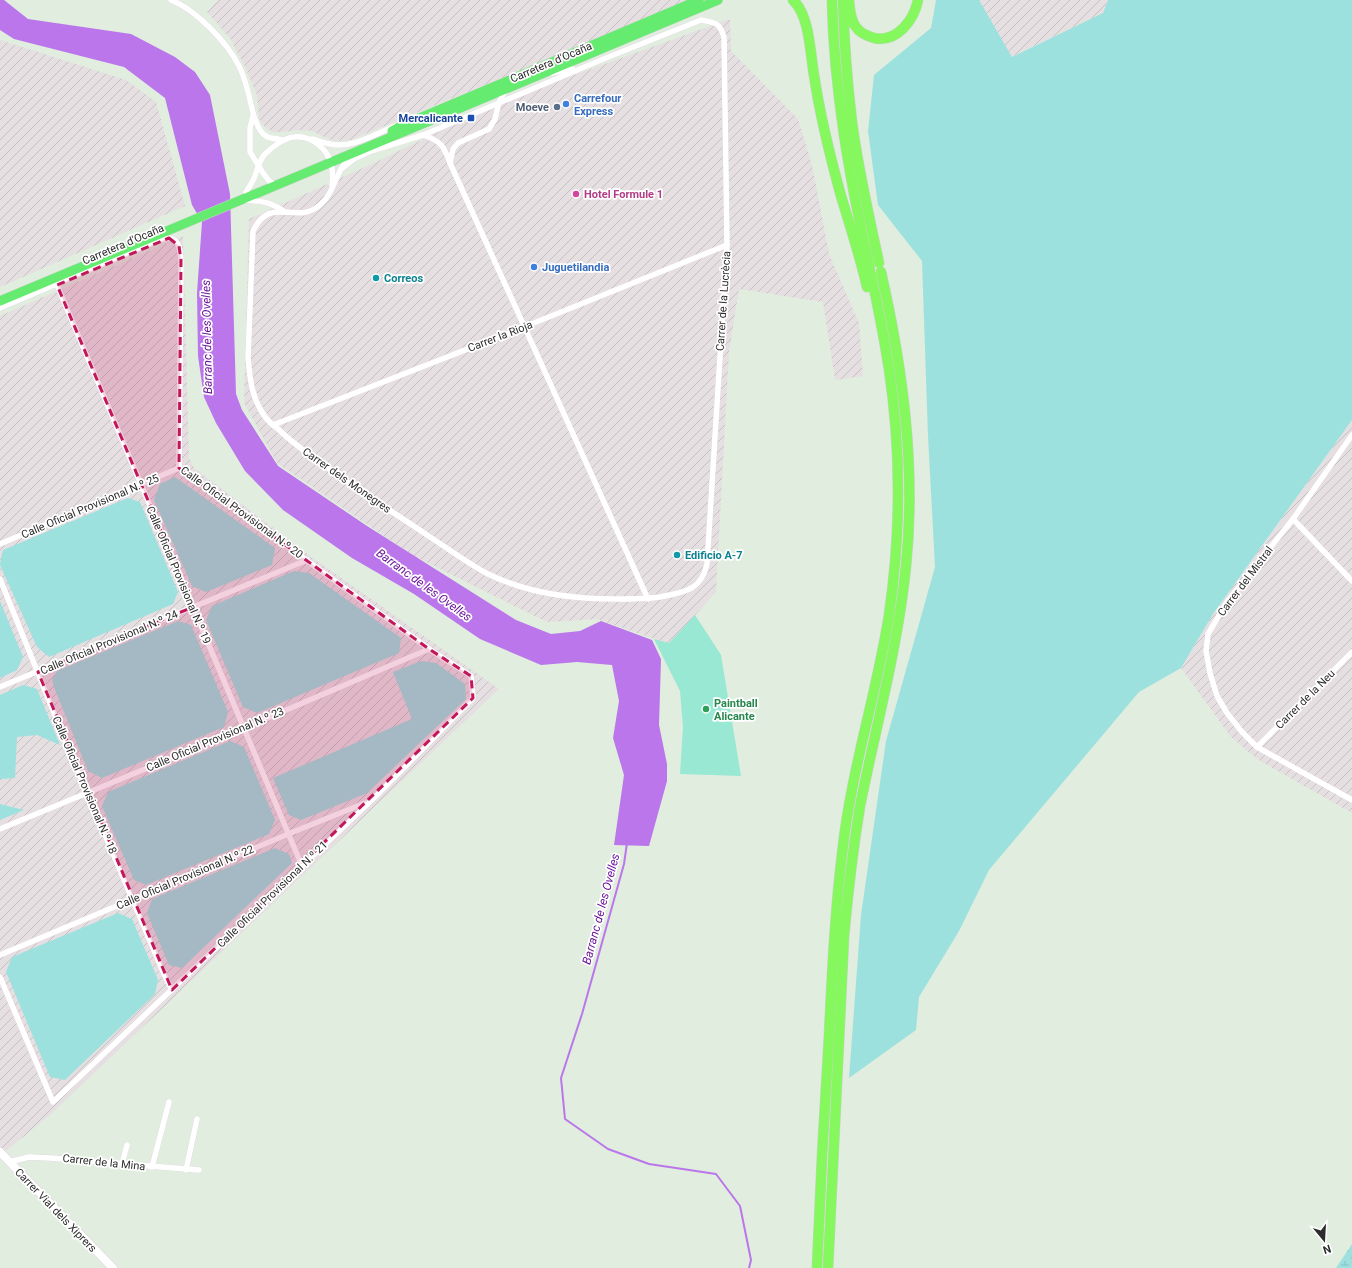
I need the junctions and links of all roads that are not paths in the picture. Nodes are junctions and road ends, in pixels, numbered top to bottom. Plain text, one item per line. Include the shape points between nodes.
1 (171, 0) edge
2 (699, 0) edge
3 (718, 0) edge
4 (793, 0) edge
5 (832, 0) edge
6 (843, 0) edge
7 (849, 0) edge
8 (918, 0) edge
9 (714, 22) joint
10 (607, 46) junction
11 (628, 48) junction
12 (600, 60) junction
13 (582, 68) junction
14 (538, 75) junction
15 (506, 88) junction
16 (499, 102) junction
17 (253, 116) junction
18 (403, 124) junction
19 (423, 135) junction
20 (310, 139) junction
21 (284, 140) junction
22 (366, 150) junction
23 (351, 154) junction
24 (330, 160) junction
25 (450, 163) junction
26 (258, 166) junction
27 (341, 169) junction
28 (274, 183) junction
29 (331, 191) junction
30 (243, 196) junction
31 (286, 212) junction
32 (193, 218) junction
33 (175, 241) joint
34 (727, 245) junction
35 (57, 285) junction
36 (0, 297) edge
37 (0, 302) edge
38 (0, 308) edge
39 (524, 327) junction
40 (273, 425) junction
41 (1352, 435) edge
42 (897, 450) junction
43 (179, 468) junction
44 (141, 485) junction
45 (1293, 519) junction
46 (0, 544) edge
47 (306, 560) junction
48 (0, 579) edge
49 (1352, 581) edge
50 (700, 582) joint
51 (648, 599) junction
52 (193, 607) junction
53 (429, 649) junction
54 (1352, 652) edge
55 (38, 672) junction
56 (471, 676) joint
57 (0, 687) edge
58 (244, 728) junction
59 (1257, 747) junction
60 (87, 792) junction
61 (1352, 800) edge
62 (370, 801) junction
63 (0, 829) edge
64 (288, 834) junction
65 (302, 866) junction
66 (133, 899) junction
67 (0, 955) edge
68 (0, 977) edge
69 (172, 990) junction
70 (169, 1102) dead end
71 (197, 1119) dead end
72 (127, 1145) dead end
73 (0, 1152) edge
74 (9, 1162) junction
75 (122, 1164) junction
76 (152, 1167) junction
77 (186, 1170) junction
78 (199, 1170) dead end
79 (113, 1268) edge
80 (817, 1268) edge
81 (828, 1268) edge

1 - 17 street via 196,16 225,44 247,87
2 - 18 main road, Carretera d'Ocaña
3 - 10 main road, Carretera d'Ocaña
4 - 42 highway via 801,10 806,24 824,131 867,286 878,335
5 - 42 highway via 841,121 889,370
6 - 81 highway via 852,124 899,357 906,416 909,530 897,628 860,806 852,862 844,936
7 - 8 highway via 850,12 856,27 869,37 878,39 895,35 903,29 917,8
9 - 11 street, Carretera d'Ocaña via 701,20
9 - 34 street, Carrer de la Lucrècia via 721,27 724,37
10 - 11 street
10 - 12 street, Carretera d'Ocaña
10 - 14 main road, Carretera d'Ocaña
11 - 12 street, Carretera d'Ocaña
12 - 13 street, Carretera d'Ocaña
13 - 14 street, Carretera d'Ocaña
13 - 16 street, Carretera d'Ocaña
14 - 15 main road, Carretera d'Ocaña
15 - 16 street, Carretera d'Ocaña
15 - 22 main road, Carretera d'Ocaña
16 - 19 street, Carretera d'Ocaña
16 - 25 street, Carretera d'Ocaña via 495,119 489,129 458,143 453,149
17 - 21 street via 266,136
17 - 26 street via 250,152
18 - 20 street, Carretera d'Ocaña via 342,145
18 - 24 main road, Carretera d'Ocaña
19 - 22 street, Carretera d'Ocaña
19 - 25 street via 435,139 444,148
20 - 21 street, Carretera d'Ocaña via 294,137
20 - 24 street
21 - 26 street via 264,155
22 - 23 main road, Carretera d'Ocaña
22 - 27 street, Carretera d'Ocaña
23 - 24 main road, Carretera d'Ocaña
23 - 27 street
24 - 28 main road, Carretera d'Ocaña
24 - 29 street via 333,175
25 - 39 street
26 - 28 street
26 - 30 street
27 - 29 street, Carretera d'Ocaña
28 - 30 main road, Carretera d'Ocaña
29 - 31 street, Carrer dels Monegres via 320,206 312,210 293,214
30 - 31 street, Carretera d'Ocaña via 276,205
30 - 32 main road, Carretera d'Ocaña
31 - 40 street, Carrer dels Monegres via 263,216 253,230 252,240 248,358 250,379 254,399 266,419
32 - 36 main road, Carretera d'Ocaña
32 - 37 main road, Carretera d'Ocaña
33 - 35 street, Carretera d'Ocaña via 169,238 160,240
33 - 43 street, Calle Oficial Provisional N.º 20 via 179,246 181,260
34 - 39 street, Carrer la Rioja
34 - 50 street, Carrer de la Lucrècia via 707,564
35 - 38 street, Carretera d'Ocaña
35 - 44 street, Calle Oficial Provisional N.º 19
39 - 40 street, Carrer la Rioja
39 - 51 street
40 - 51 street, Carrer dels Monegres via 355,487 473,566 489,574 524,587 562,596
41 - 45 street, Carrer del Mistral
42 - 80 highway via 898,514 889,610 859,754 840,870 832,965
43 - 44 street, Calle Oficial Provisional N.º 25
43 - 47 street, Calle Oficial Provisional N.º 20
44 - 46 street, Calle Oficial Provisional N.º 25
44 - 52 street, Calle Oficial Provisional N.º 19
45 - 49 street
45 - 59 street, Carrer del Mistral via 1227,602 1208,634 1206,651 1217,696 1227,713
47 - 52 street, Calle Oficial Provisional N.º 24
47 - 53 street, Calle Oficial Provisional N.º 20
48 - 55 street, Calle Oficial Provisional N.º 18
50 - 51 street, Carrer dels Monegres via 682,592
52 - 55 street, Calle Oficial Provisional N.º 24
52 - 58 street, Calle Oficial Provisional N.º 19
53 - 56 street, Calle Oficial Provisional N.º 20
53 - 58 street, Calle Oficial Provisional N.º 23
54 - 59 street, Carrer de la Neu
55 - 57 street, Calle Oficial Provisional N.º 24
55 - 60 street, Calle Oficial Provisional N.º 18
56 - 62 street, Calle Oficial Provisional N.º 21 via 474,698
58 - 60 street, Calle Oficial Provisional N.º 23
58 - 64 street, Calle Oficial Provisional N.º 19
59 - 61 street, Carrer del Mistral
60 - 63 street, Calle Oficial Provisional N.º 23
60 - 66 street, Calle Oficial Provisional N.º 18
62 - 64 street, Calle Oficial Provisional N.º 22
62 - 65 street, Calle Oficial Provisional N.º 21
64 - 65 street, Calle Oficial Provisional N.º 19
64 - 66 street, Calle Oficial Provisional N.º 22
65 - 69 street, Calle Oficial Provisional N.º 21
66 - 67 street, Calle Oficial Provisional N.º 22
66 - 69 street, Calle Oficial Provisional N.º 18
68 - 69 street, Calle Oficial Provisional N.º 21 via 53,1102
70 - 76 street
71 - 77 street
72 - 75 street
73 - 74 street, Carrer Vial dels Xiprers
74 - 75 street, Carrer de la Mina via 41,1157
74 - 79 street, Carrer Vial dels Xiprers
75 - 76 street, Carrer de la Mina
76 - 77 street, Carrer de la Mina
77 - 78 street, Carrer de la Mina

